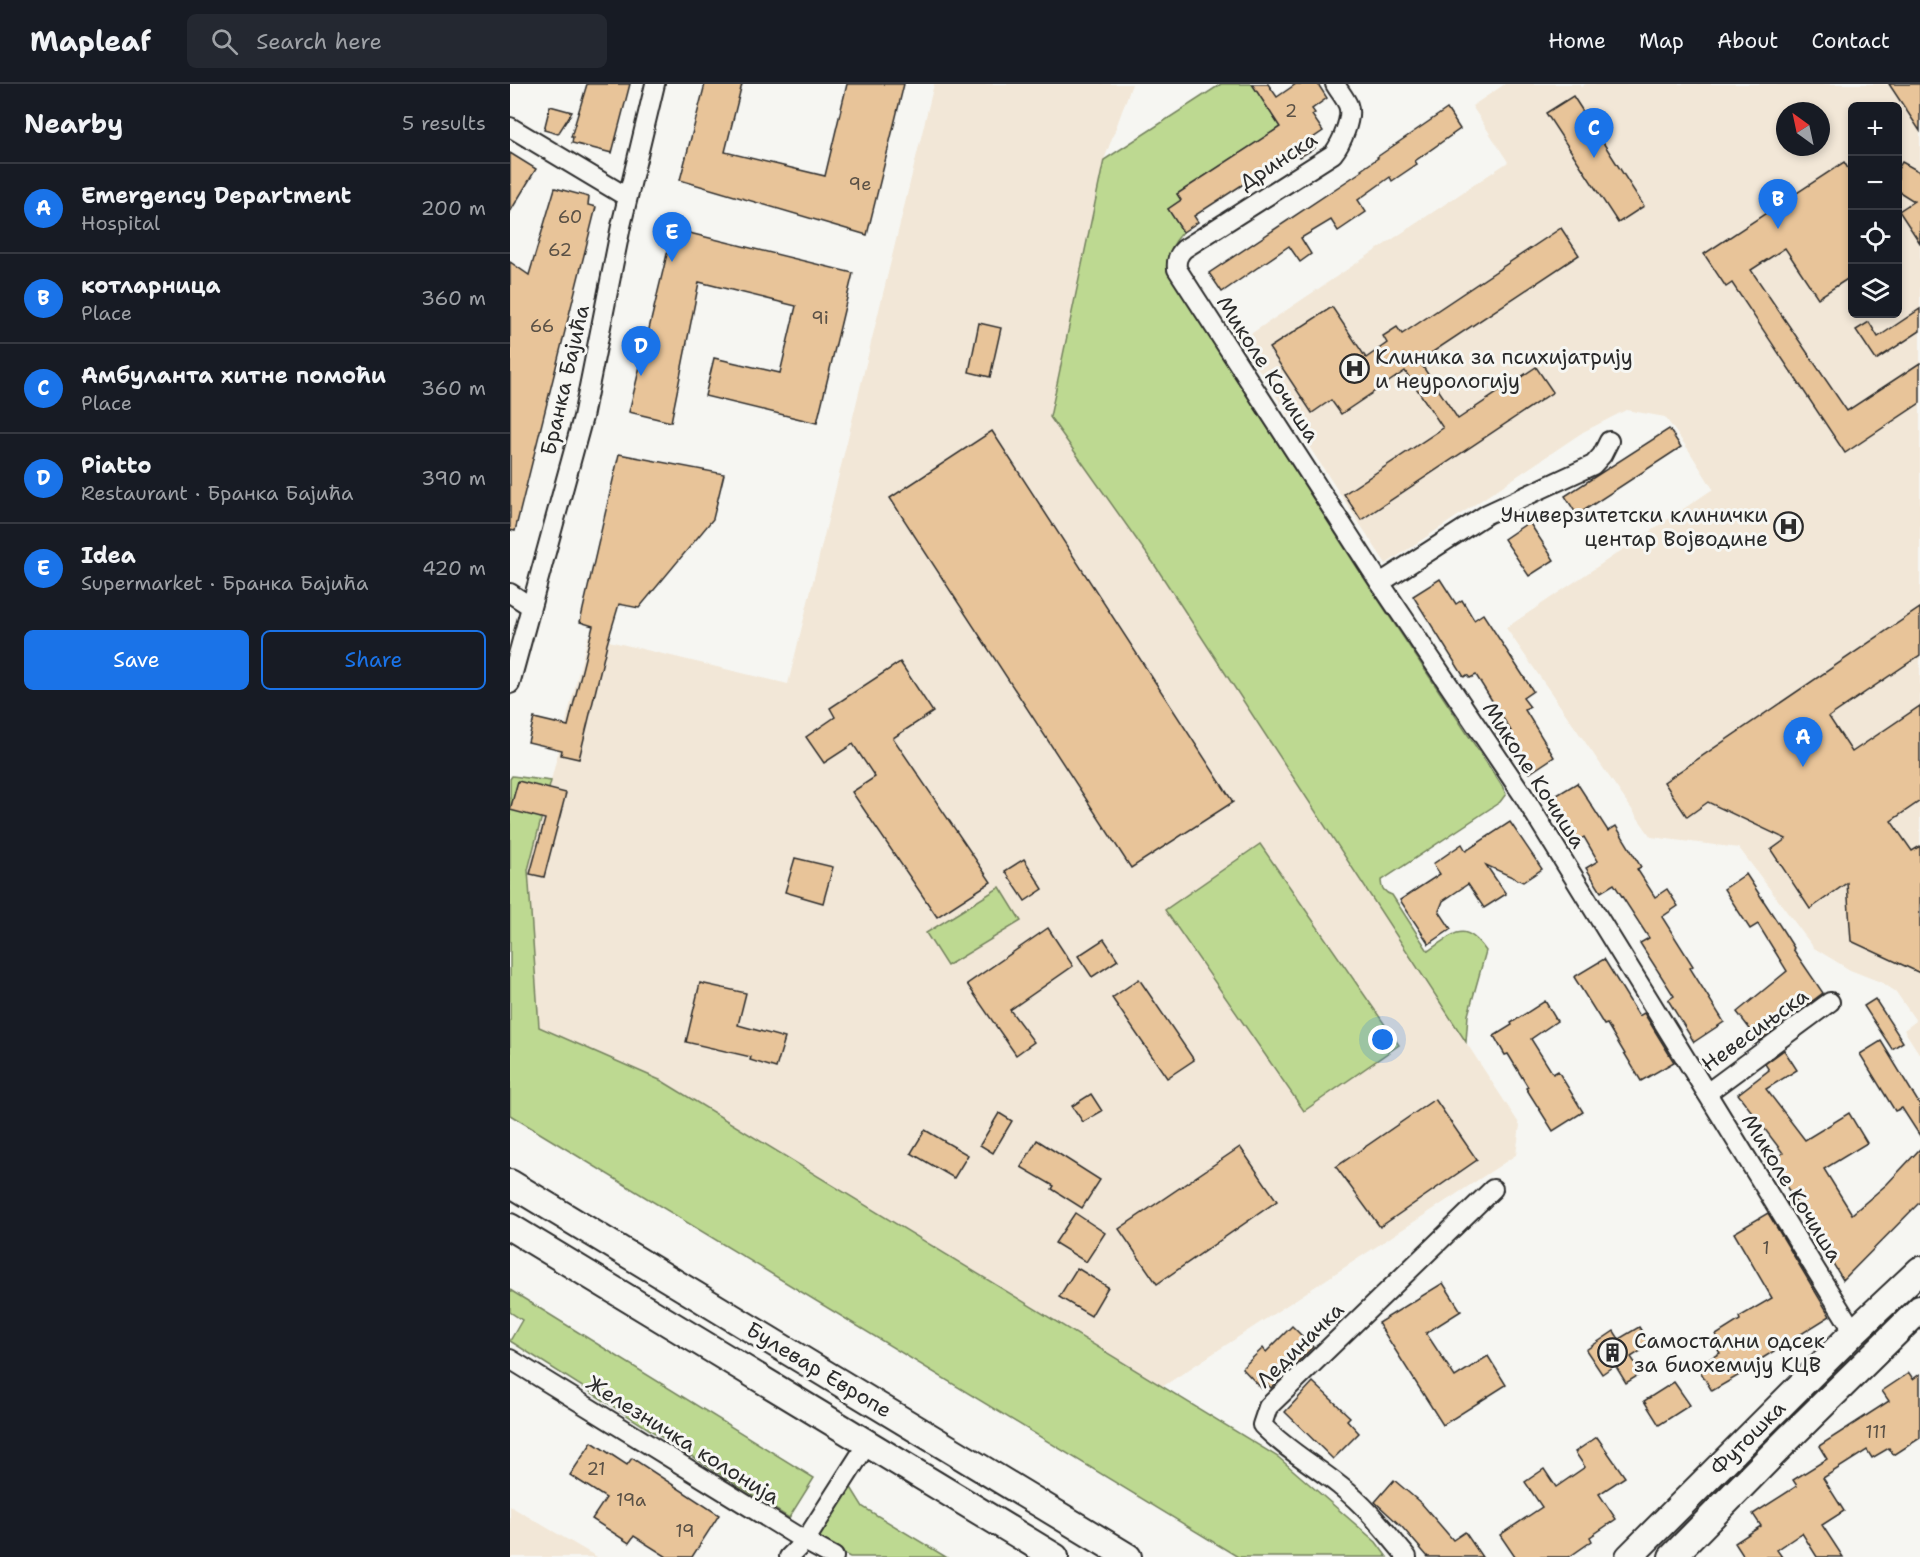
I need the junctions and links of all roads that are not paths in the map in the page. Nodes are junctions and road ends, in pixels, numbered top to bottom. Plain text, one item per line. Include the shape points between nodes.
1 (655, 84) edge
2 (1335, 84) edge
3 (510, 128) edge
4 (627, 197) junction
5 (1184, 249) joint
6 (1609, 441) dead end
7 (1380, 584) junction
8 (510, 593) edge
9 (530, 606) junction
10 (510, 684) edge
11 (1830, 1002) dead end
12 (1707, 1093) junction
13 (510, 1183) edge
14 (1492, 1190) dead end
15 (510, 1227) edge
16 (1920, 1270) edge
17 (1920, 1309) edge
18 (1854, 1332) junction
19 (510, 1359) edge
20 (867, 1444) junction
21 (805, 1541) junction
22 (789, 1557) edge
23 (834, 1557) edge
24 (1055, 1557) edge
25 (1128, 1557) edge
26 (1407, 1557) edge
27 (1629, 1557) edge
28 (1672, 1557) edge

1 - 4 street, Бранка Бајића
2 - 5 street, Дринска via 1349,111 1340,145 1332,154
3 - 4 street
4 - 9 street, Бранка Бајића via 583,417
5 - 7 street, Миколе Кочиша via 1176,262 1181,276
6 - 7 street via 1593,465 1487,514
7 - 12 street, Миколе Кочиша via 1523,795
8 - 9 street
9 - 10 street, Бранка Бајића
11 - 12 street, Невесињска
12 - 18 street, Миколе Кочиша
13 - 25 main road, Булевар Европе
14 - 26 street, Лединачка via 1268,1407 1262,1425 1341,1486
15 - 20 main road, Булевар Европе
16 - 18 main road, Футошка
17 - 28 main road, Футошка
18 - 27 main road, Футошка
19 - 21 street, Железничка колонија
20 - 21 street
20 - 24 main road, Булевар Европе
21 - 22 street
21 - 23 street, Железничка колонија

